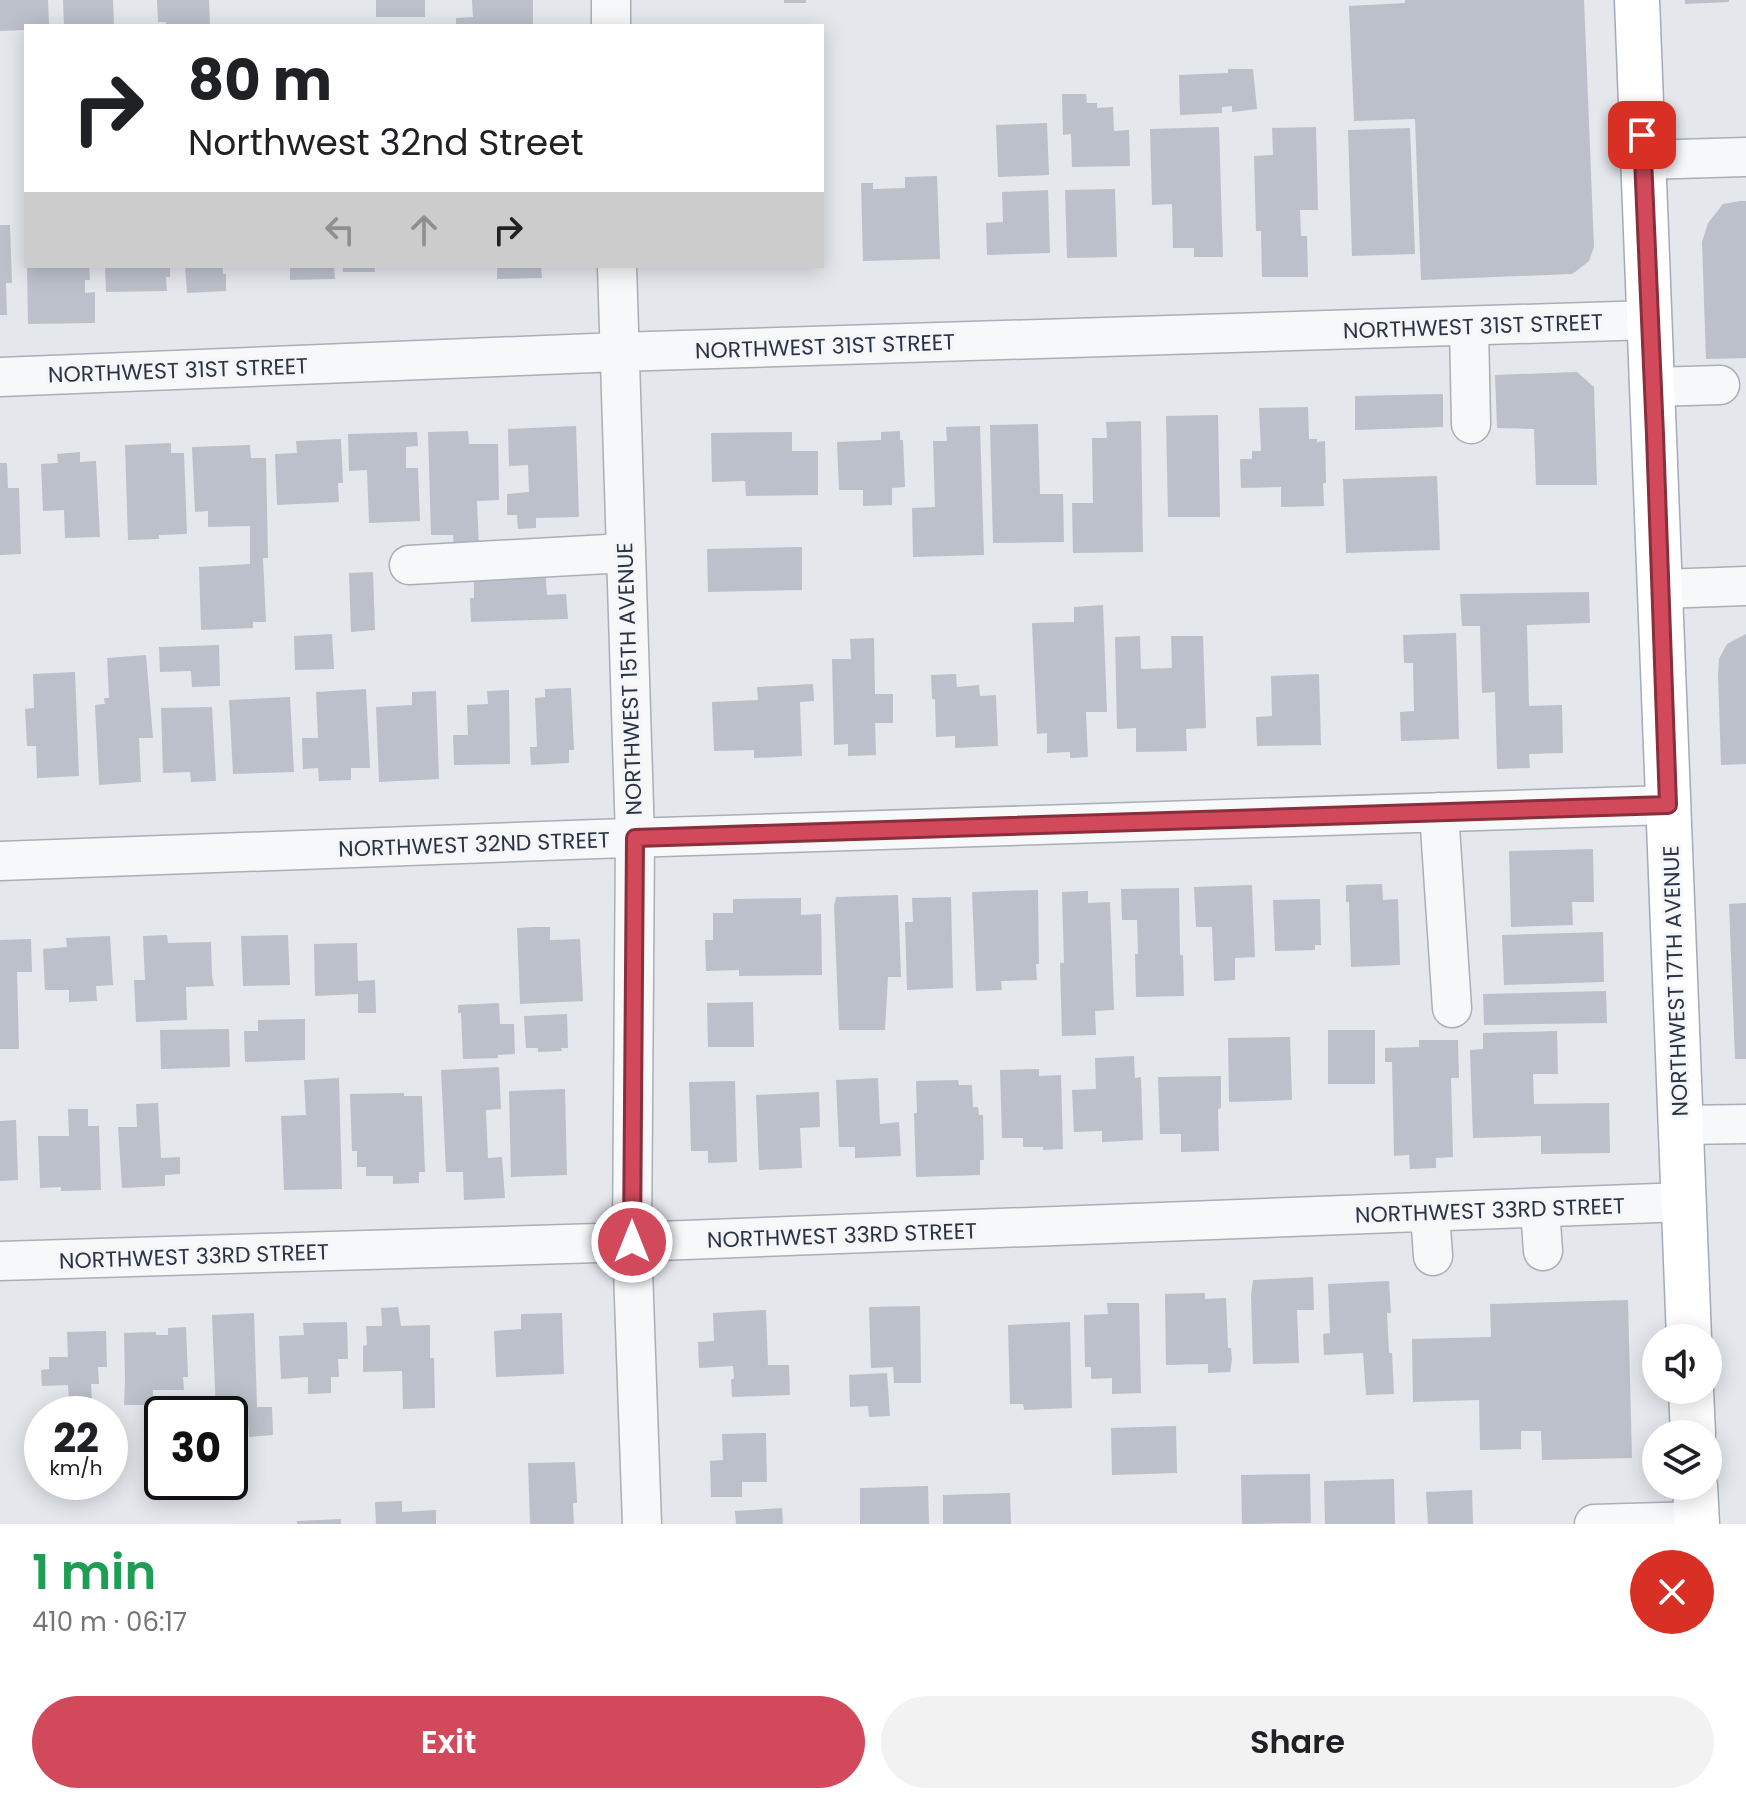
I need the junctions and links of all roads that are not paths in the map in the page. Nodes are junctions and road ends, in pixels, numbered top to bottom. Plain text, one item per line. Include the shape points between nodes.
1 (611, 0) edge
2 (1637, 0) edge
3 (611, 24) edge
4 (1746, 157) edge
5 (1643, 160) junction
6 (617, 268) edge
7 (1650, 320) junction
8 (1469, 327) junction
9 (618, 352) junction
10 (0, 377) edge
11 (1720, 385) dead end
12 (1653, 387) junction
13 (1471, 424) dead end
14 (625, 553) junction
15 (409, 565) dead end
16 (1746, 586) edge
17 (1661, 589) junction
18 (1668, 805) junction
19 (1439, 812) junction
20 (635, 838) junction
21 (0, 861) edge
22 (1452, 1008) dead end
23 (1746, 1124) edge
24 (1681, 1125) junction
25 (1684, 1202) junction
26 (1540, 1208) junction
27 (1430, 1213) junction
28 (632, 1242) junction
29 (1543, 1251) dead end
30 (1433, 1256) dead end
31 (0, 1261) edge
32 (1688, 1324) edge
33 (1696, 1510) edge
34 (642, 1524) edge
35 (1594, 1524) edge

1 - 3 street
2 - 5 main road, NORTHWEST 17TH AVENUE
4 - 5 street
5 - 7 main road, NORTHWEST 17TH AVENUE
6 - 9 street, NORTHWEST 15TH AVENUE
7 - 8 street, NORTHWEST 31ST STREET
7 - 12 main road, NORTHWEST 17TH AVENUE
8 - 9 street, NORTHWEST 31ST STREET
8 - 13 street
9 - 10 street, NORTHWEST 31ST STREET
9 - 14 street, NORTHWEST 15TH AVENUE
11 - 12 street
12 - 17 main road, NORTHWEST 17TH AVENUE
14 - 15 street
14 - 20 street, NORTHWEST 15TH AVENUE
16 - 17 street
17 - 18 main road, NORTHWEST 17TH AVENUE
18 - 19 street, NORTHWEST 32ND STREET
18 - 24 main road, NORTHWEST 17TH AVENUE
19 - 20 street, NORTHWEST 32ND STREET
19 - 22 street
20 - 21 street, NORTHWEST 32ND STREET
20 - 28 street, NORTHWEST 15TH AVENUE
23 - 24 street
24 - 25 main road, NORTHWEST 17TH AVENUE
25 - 26 street, NORTHWEST 33RD STREET
25 - 32 main road, NORTHWEST 17TH AVENUE
26 - 27 street, NORTHWEST 33RD STREET
26 - 29 street
27 - 28 street, NORTHWEST 33RD STREET
27 - 30 street
28 - 31 street, NORTHWEST 33RD STREET
28 - 34 street, NORTHWEST 15TH AVENUE
33 - 35 street

